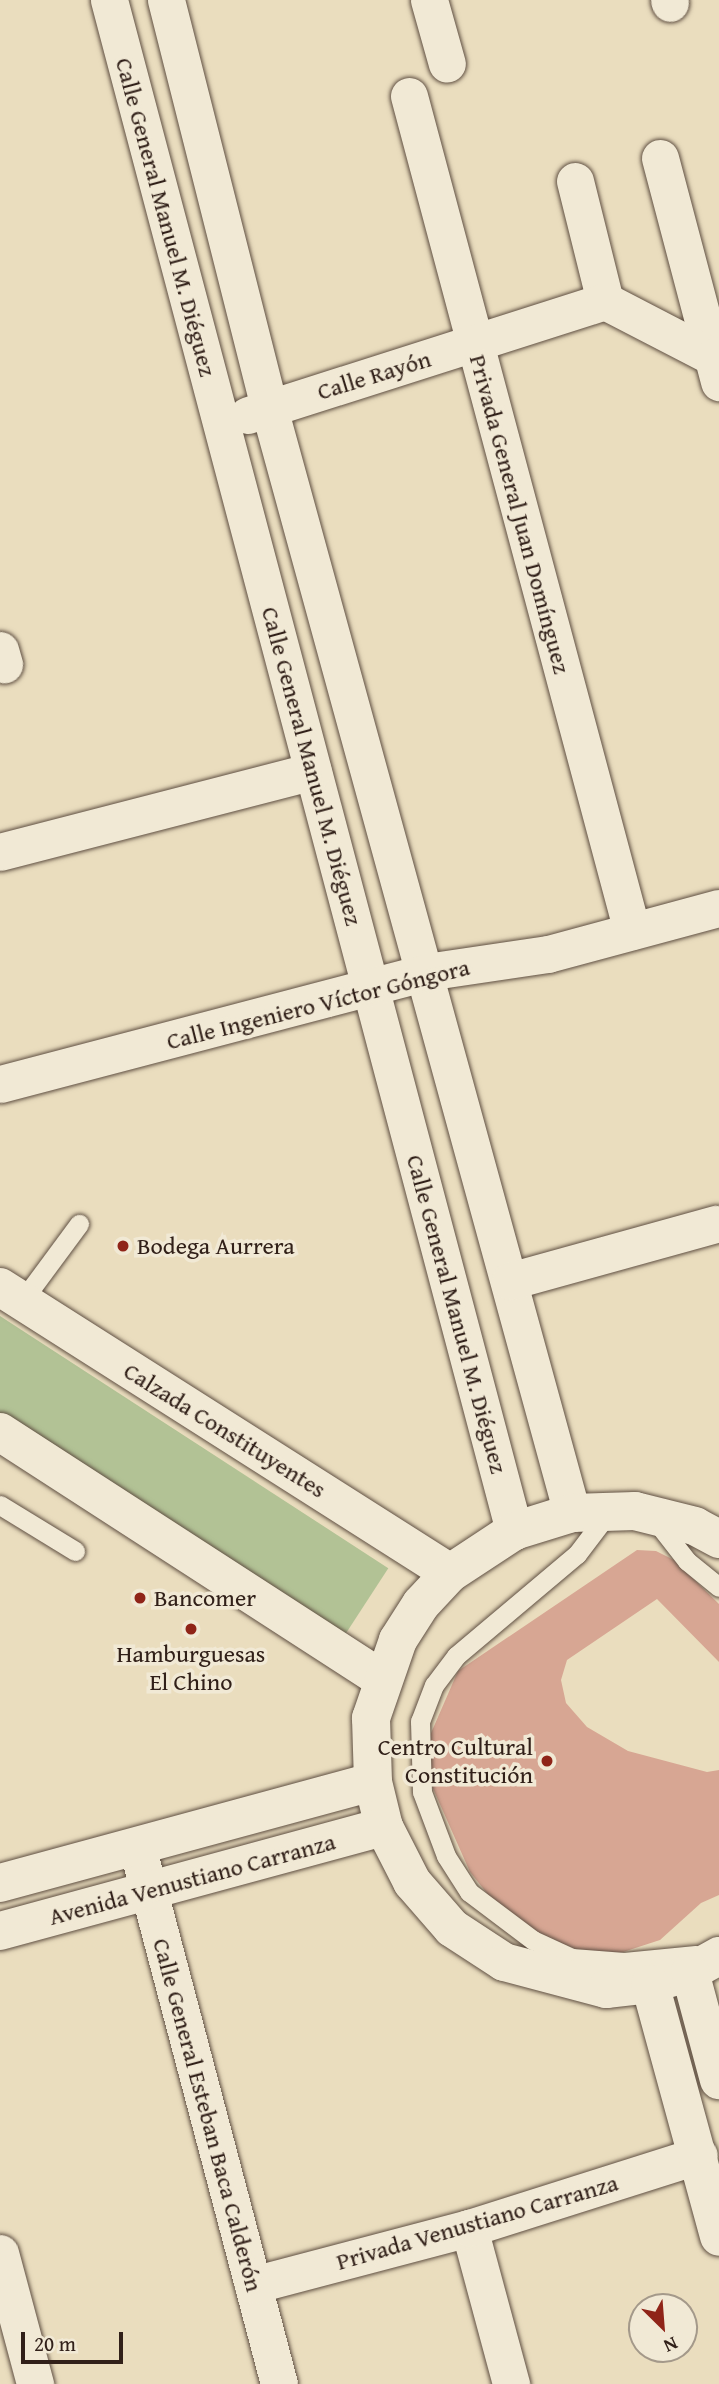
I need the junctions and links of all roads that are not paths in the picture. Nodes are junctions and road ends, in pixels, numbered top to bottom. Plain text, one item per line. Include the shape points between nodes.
1 (109, 0) edge
2 (166, 0) edge
3 (429, 0) edge
4 (447, 64) dead end
5 (409, 96) dead end
6 (660, 158) dead end
7 (575, 181) dead end
8 (605, 301) junction
9 (474, 343) junction
10 (717, 365) edge
11 (269, 408) junction
12 (221, 424) junction
13 (313, 771) junction
14 (0, 852) edge
15 (719, 908) edge
16 (632, 931) junction
17 (426, 972) junction
18 (370, 988) junction
19 (0, 1084) edge
20 (79, 1224) dead end
21 (716, 1224) dead end
22 (510, 1281) junction
23 (11, 1294) edge
24 (0, 1432) edge
25 (0, 1504) edge
26 (610, 1512) junction
27 (572, 1513) junction
28 (652, 1515) junction
29 (514, 1531) junction
30 (719, 1539) edge
31 (75, 1551) dead end
32 (450, 1573) junction
33 (719, 1587) edge
34 (382, 1679) junction
35 (373, 1782) junction
36 (384, 1827) junction
37 (137, 1846) junction
38 (0, 1883) edge
39 (149, 1892) junction
40 (0, 1931) edge
41 (709, 1960) edge
42 (650, 1984) junction
43 (719, 2080) edge
44 (699, 2155) junction
45 (469, 2228) junction
46 (719, 2236) edge
47 (0, 2253) edge
48 (253, 2285) junction
49 (35, 2384) edge
50 (279, 2384) edge
51 (512, 2384) edge

1 - 12 street, Calle General Manuel M. Diéguez
2 - 11 street, Calle General Manuel M. Diéguez
3 - 4 street
5 - 9 street, Privada General Juan Domínguez
6 - 10 street
7 - 8 street
8 - 9 street, Calle Rayón
8 - 10 street
9 - 11 street, Calle Rayón
9 - 16 street, Privada General Juan Domínguez
11 - 12 street, Calle Rayón
11 - 17 street, Calle General Manuel M. Diéguez
12 - 13 street, Calle General Manuel M. Diéguez
13 - 14 street
13 - 18 street, Calle General Manuel M. Diéguez
15 - 16 street, Calle Ingeniero Víctor Góngora
16 - 17 street, Calle Ingeniero Víctor Góngora via 548,954
17 - 18 street, Calle Ingeniero Víctor Góngora
17 - 22 street, Calle General Manuel M. Diéguez
18 - 19 street, Calle Ingeniero Víctor Góngora
18 - 29 street, Calle General Manuel M. Diéguez
20 - 23 lane
21 - 22 street
22 - 27 street, Calle General Manuel M. Diéguez
23 - 32 street, Calzada Constituyentes
24 - 34 street
25 - 31 lane
26 - 27 street
26 - 28 street
26 - 41 lane via 577,1555 456,1656 434,1685 420,1721 422,1792 446,1856 469,1892 533,1940 572,1958
27 - 29 street
28 - 30 street
28 - 33 lane via 687,1561
29 - 32 street
32 - 34 street via 421,1604
34 - 35 street via 371,1718
35 - 36 street
35 - 37 street, Avenida Venustiano Carranza
36 - 39 street, Avenida Venustiano Carranza
36 - 42 street via 412,1882 452,1928 504,1962 606,1989
37 - 38 street, Avenida Venustiano Carranza
37 - 39 street, Calle General Esteban Baca Calderón
39 - 40 street, Avenida Venustiano Carranza
39 - 48 street, Calle General Esteban Baca Calderón
41 - 42 street
41 - 43 street
42 - 44 street
44 - 45 street, Privada Venustiano Carranza
44 - 46 street
45 - 48 street, Privada Venustiano Carranza
45 - 51 street
47 - 49 street
48 - 50 street, Calle General Esteban Baca Calderón

